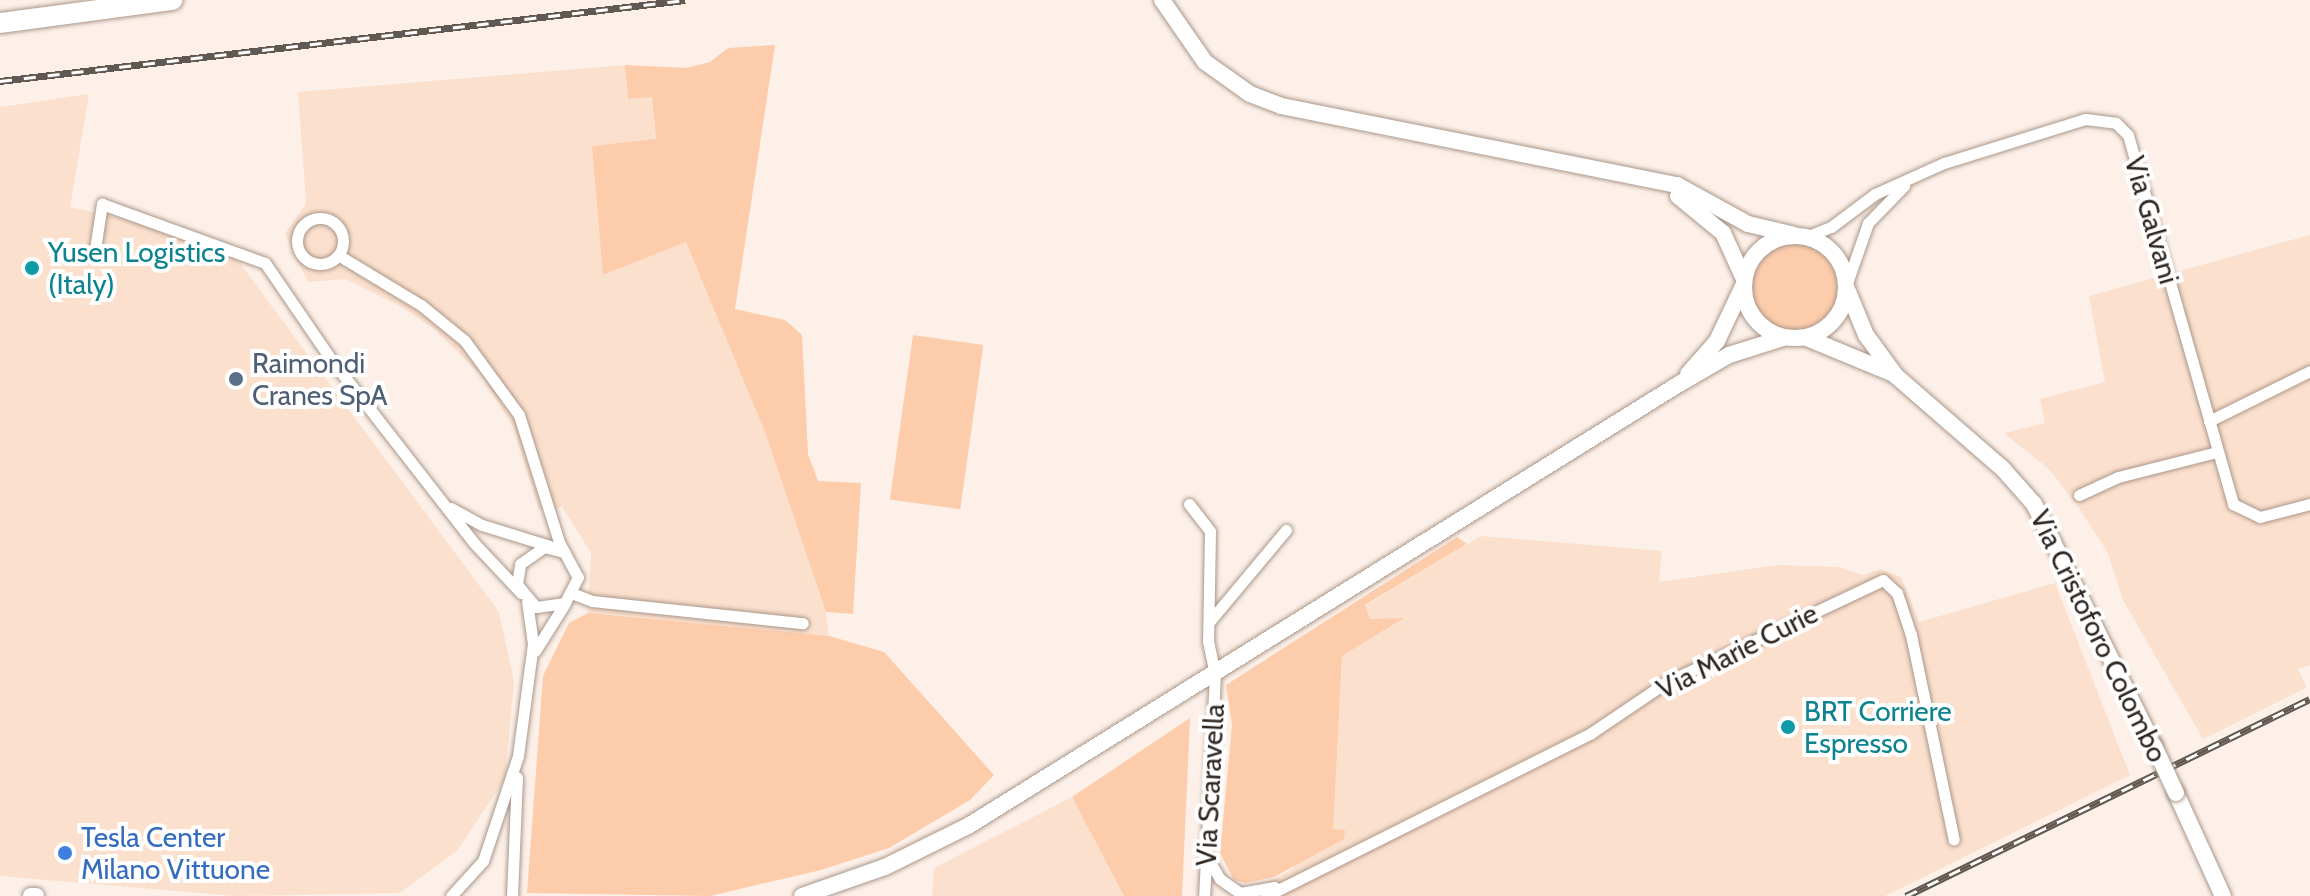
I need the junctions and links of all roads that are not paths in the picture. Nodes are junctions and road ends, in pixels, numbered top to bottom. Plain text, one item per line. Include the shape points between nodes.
1 (172, 0) edge
2 (1162, 0) edge
3 (0, 23) edge
4 (1921, 174) junction
5 (1662, 182) junction
6 (1800, 236) junction
7 (95, 249) dead end
8 (338, 255) junction
9 (1743, 282) junction
10 (1847, 286) junction
11 (1783, 338) junction
12 (1807, 338) junction
13 (2310, 371) edge
14 (1896, 376) junction
15 (1679, 384) junction
16 (2209, 421) junction
17 (2217, 452) junction
18 (2079, 495) dead end
19 (439, 498) junction
20 (1189, 504) dead end
21 (2310, 504) edge
22 (549, 518) junction
23 (1286, 530) dead end
24 (522, 536) junction
25 (537, 546) junction
26 (559, 550) junction
27 (574, 594) junction
28 (524, 597) junction
29 (565, 603) junction
30 (1209, 622) junction
31 (803, 623) dead end
32 (531, 663) junction
33 (1215, 674) junction
34 (518, 756) junction
35 (1954, 840) dead end
36 (1207, 857) junction
37 (1286, 883) junction
38 (1238, 895) edge
39 (451, 896) edge
40 (512, 896) edge
41 (802, 896) edge
42 (1204, 896) edge
43 (1266, 896) edge
44 (2223, 896) edge

1 - 3 highway
2 - 5 street via 1205,62 1250,94 1281,106
4 - 6 street, Via Galvani via 1875,194 1831,227
4 - 10 street, Via Galvani via 1874,214
4 - 16 street, Via Galvani via 2085,119 2116,123 2128,135
5 - 6 street via 1748,224
5 - 9 street via 1723,233
6 - 9 street via 1761,248
6 - 10 street via 1834,253
7 - 19 street via 102,204 265,263 300,317
8 - 8 street via 343,240 337,225 323,218 302,226 297,239 305,259 326,263
8 - 22 street via 421,305 487,366 529,439
9 - 11 street via 1754,319
9 - 15 street via 1717,341
10 - 12 street via 1835,320
10 - 14 street, Via Cristoforo Colombo via 1866,335
11 - 12 street
11 - 15 street via 1729,355
12 - 14 street, Via Cristoforo Colombo
13 - 16 street
14 - 44 street, Via Cristoforo Colombo, bridge via 2003,469 2034,504
15 - 33 street
16 - 17 street, Via Galvani
17 - 18 street via 2118,477
17 - 21 street, Via Galvani via 2230,498 2244,513 2271,516
19 - 24 street via 470,520
19 - 28 street
20 - 30 street, Via Scaravella via 1210,531
22 - 24 street via 539,534
22 - 25 street
22 - 26 street
23 - 30 street
24 - 25 street
25 - 26 street
25 - 28 street via 520,564
26 - 27 street via 577,567
27 - 29 street
27 - 31 street via 592,601
28 - 29 street via 546,609
28 - 32 street
29 - 32 street via 541,635
30 - 33 street, Via Scaravella
32 - 34 street
33 - 36 street, Via Scaravella
33 - 41 street via 943,840
34 - 39 street via 483,861
34 - 40 street
35 - 37 street, Via Marie Curie via 1911,635 1897,593 1883,580 1665,683 1591,733
36 - 38 street
36 - 42 street, Via Scaravella
37 - 38 street
37 - 43 street, Via Marie Curie

